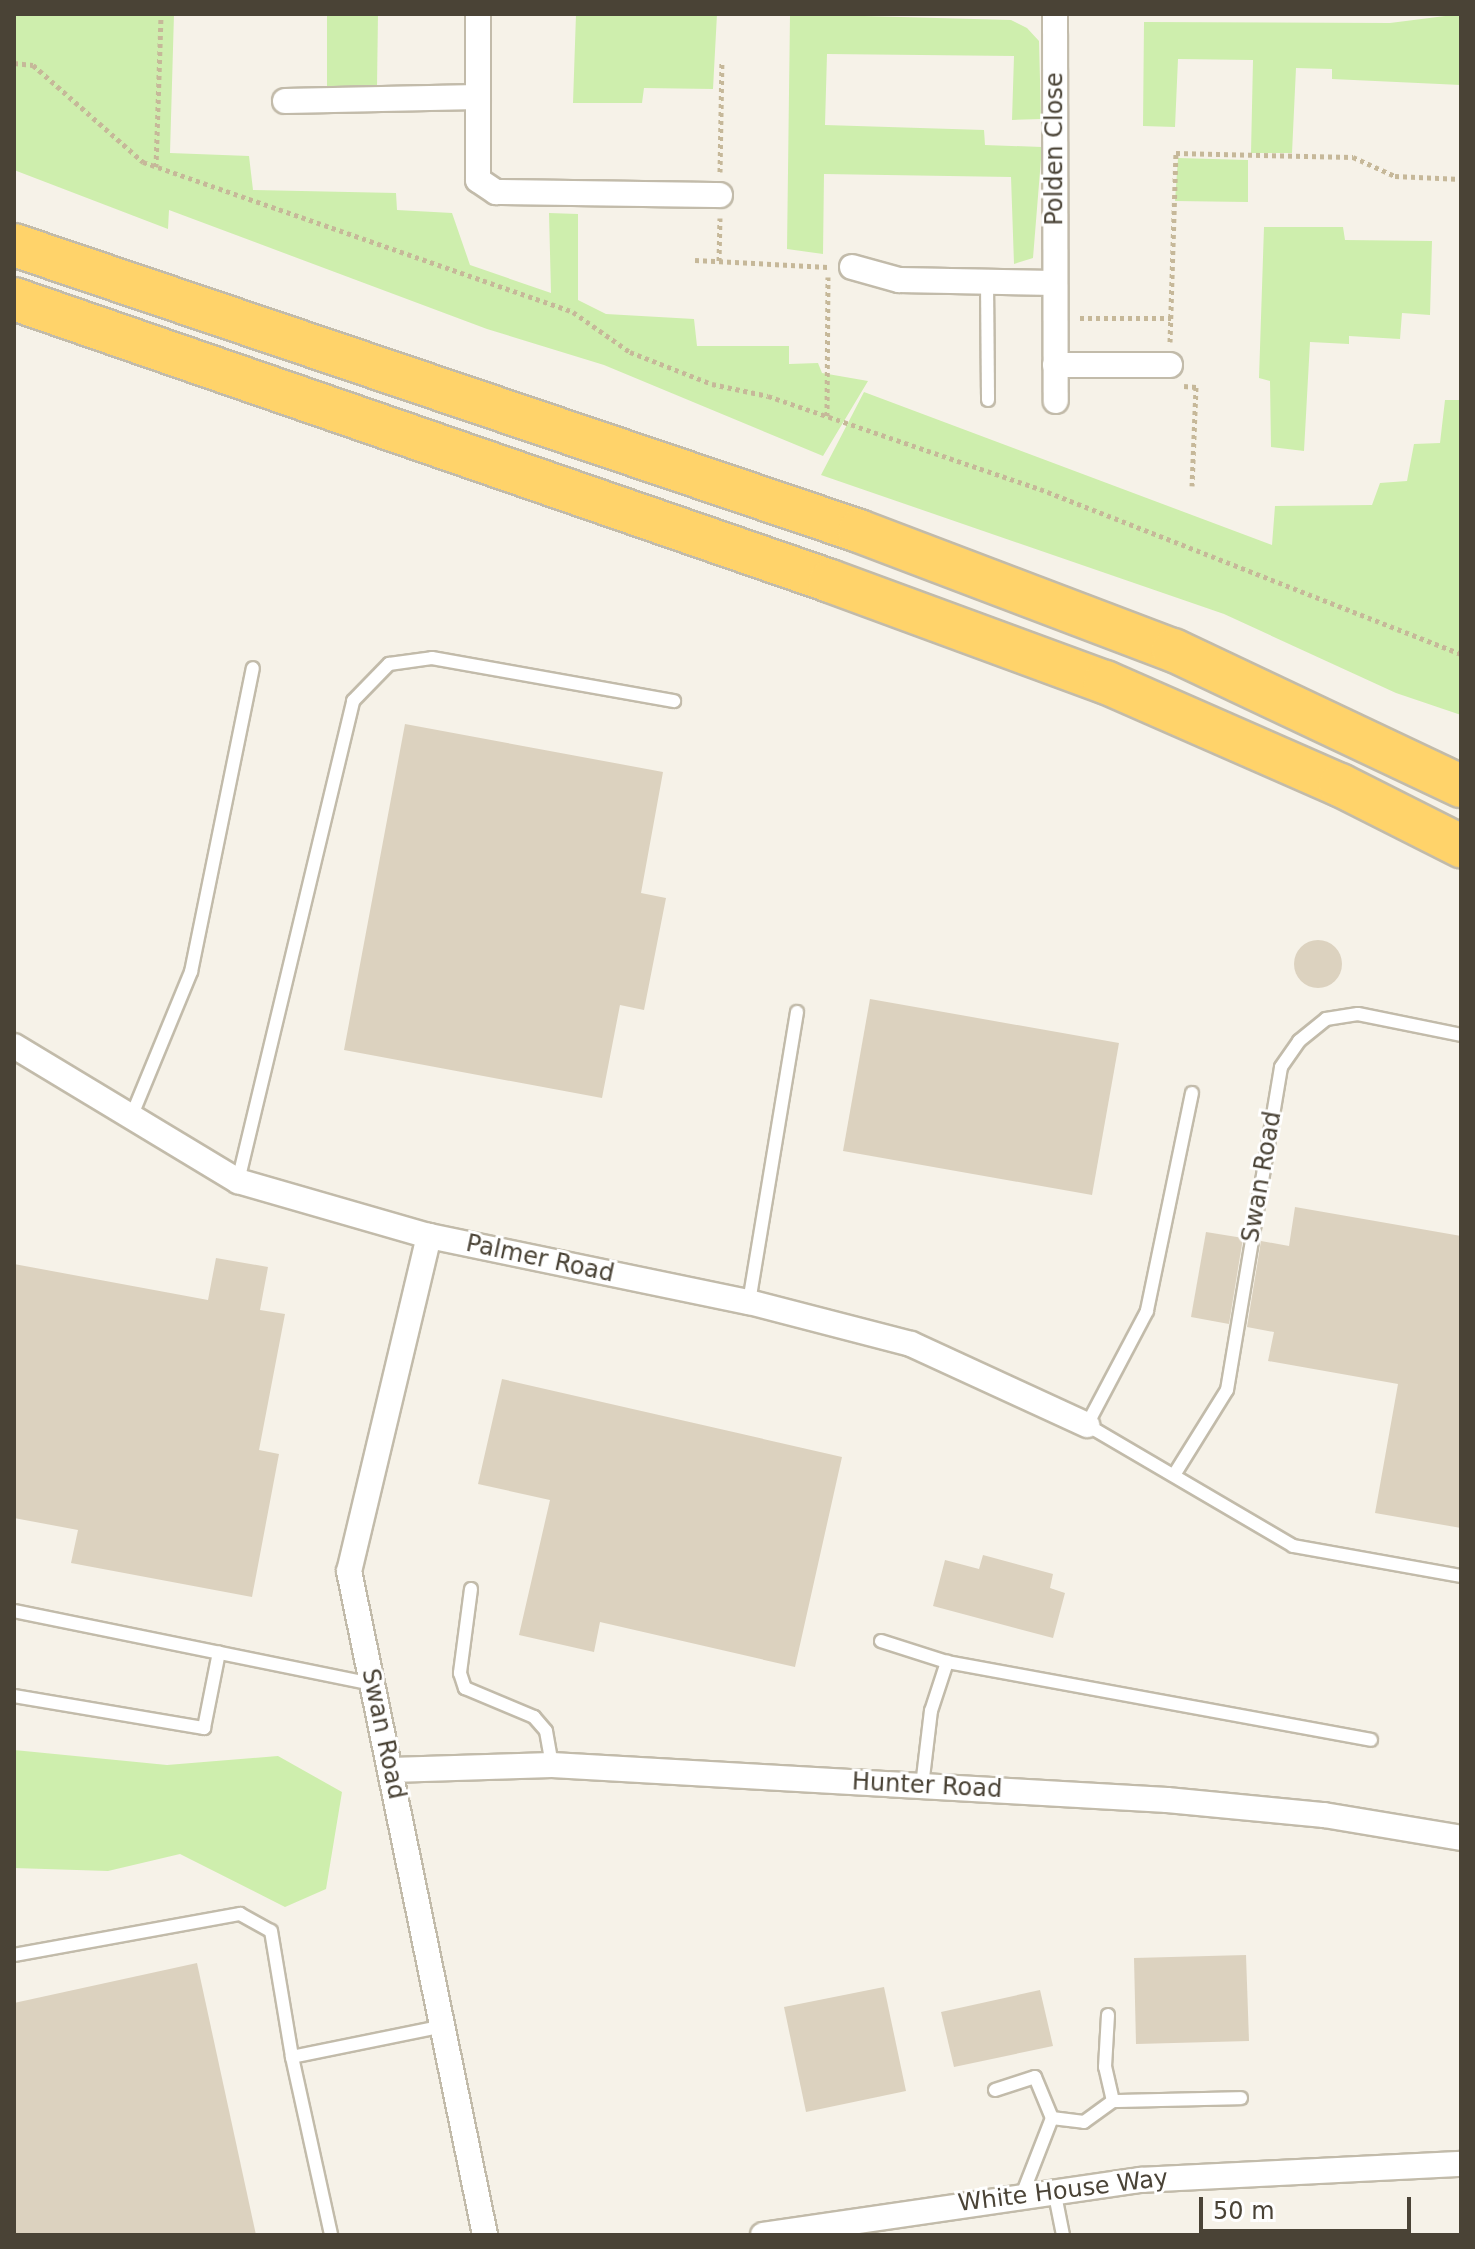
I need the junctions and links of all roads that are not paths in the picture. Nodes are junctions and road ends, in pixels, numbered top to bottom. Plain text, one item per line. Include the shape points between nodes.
1 (478, 14) edge
2 (1055, 14) edge
3 (478, 97) junction
4 (285, 101) dead end
5 (720, 195) road end
6 (14, 245) edge
7 (852, 267) dead end
8 (987, 282) junction
9 (1054, 283) junction
10 (14, 299) edge
11 (1055, 365) junction
12 (1170, 365) road end
13 (988, 400) dead end
14 (1056, 401) dead end
15 (253, 668) dead end
16 (674, 701) dead end
17 (1461, 786) edge
18 (1461, 846) edge
19 (797, 1012) dead end
20 (1461, 1035) edge
21 (14, 1046) edge
22 (1192, 1093) dead end
23 (132, 1115) junction
24 (238, 1181) junction
25 (429, 1236) junction
26 (749, 1302) junction
27 (1087, 1425) junction
28 (1174, 1475) junction
29 (1461, 1576) edge
30 (471, 1589) dead end
31 (14, 1611) edge
32 (881, 1641) dead end
33 (219, 1652) junction
34 (947, 1662) junction
35 (372, 1684) junction
36 (14, 1696) edge
37 (1371, 1740) dead end
38 (552, 1765) junction
39 (391, 1770) junction
40 (922, 1786) junction
41 (1461, 1838) edge
42 (14, 1955) edge
43 (1108, 2015) dead end
44 (445, 2026) junction
45 (292, 2057) junction
46 (995, 2090) dead end
47 (1241, 2098) dead end
48 (1113, 2101) junction
49 (1052, 2118) junction
50 (1461, 2164) edge
51 (1054, 2190) junction
52 (1022, 2195) junction
53 (331, 2235) edge
54 (485, 2235) edge
55 (763, 2235) edge
56 (1063, 2235) edge

1 - 3 street
2 - 9 street, Polden Close
3 - 4 street
3 - 5 street via 478,180 496,192
6 - 17 highway via 859,531 1173,650
7 - 8 street via 899,280
8 - 9 street
8 - 13 lane
9 - 11 street, Polden Close
10 - 18 highway via 830,581 1105,682 1340,785
11 - 12 street
11 - 14 street, Polden Close
15 - 23 lane via 191,972
16 - 24 lane via 432,658 389,664 353,701
19 - 26 lane
20 - 28 lane, Swan Road via 1358,1014 1326,1019 1299,1041 1281,1067 1227,1390
21 - 23 street, Palmer Road
22 - 27 lane via 1147,1311
23 - 24 street, Palmer Road
24 - 25 street, Palmer Road
25 - 26 street, Palmer Road
25 - 35 street, Swan Road via 349,1571
26 - 27 street, Palmer Road via 911,1344
27 - 28 lane
28 - 29 lane via 1293,1546
30 - 38 lane via 460,1673 465,1688 534,1717 546,1731
31 - 33 lane
32 - 34 lane
33 - 35 lane
33 - 36 lane via 204,1728
34 - 37 lane
34 - 40 lane via 931,1711
35 - 39 street, Swan Road
38 - 39 street, Hunter Road
38 - 40 street, Hunter Road
39 - 44 street, Swan Road
40 - 41 street, Hunter Road via 1324,1815
42 - 45 lane via 240,1914 271,1931
43 - 48 lane via 1105,2067
44 - 45 lane
44 - 54 street, Swan Road
45 - 53 lane
46 - 49 lane via 1035,2077
47 - 48 lane
48 - 49 lane via 1084,2122
49 - 52 lane
50 - 51 street, White House Way via 1240,2171
51 - 52 street, White House Way
51 - 56 lane
52 - 55 street, White House Way

